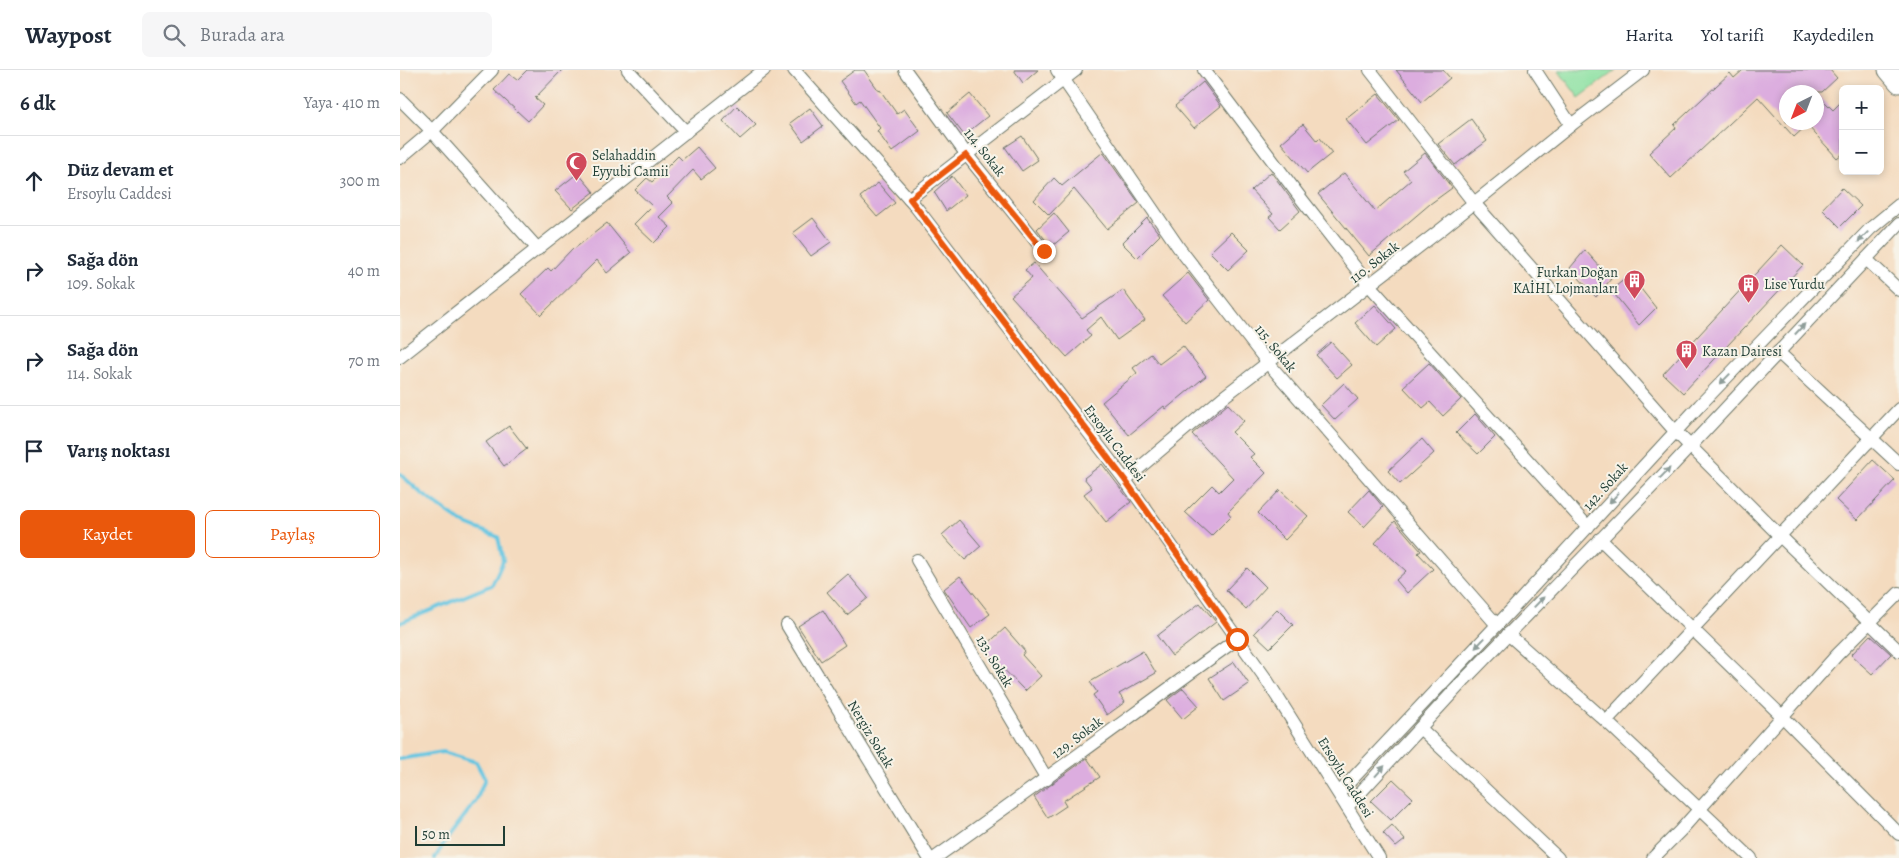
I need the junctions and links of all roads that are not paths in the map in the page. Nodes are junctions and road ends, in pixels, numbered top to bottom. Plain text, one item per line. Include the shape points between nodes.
1 (492, 70) edge
2 (628, 70) edge
3 (764, 70) edge
4 (794, 70) edge
5 (904, 70) edge
6 (1076, 70) edge
7 (1204, 70) edge
8 (1370, 70) edge
9 (1535, 70) edge
10 (1643, 70) edge
11 (1888, 70) edge
12 (1061, 75) edge
13 (1899, 83) edge
14 (400, 99) edge
15 (1571, 125) junction
16 (432, 131) junction
17 (686, 132) junction
18 (966, 155) junction
19 (400, 158) edge
20 (910, 199) junction
21 (1474, 203) junction
22 (1899, 204) edge
23 (1899, 224) edge
24 (538, 249) junction
25 (1044, 251) dead end
26 (1866, 258) junction
27 (1369, 285) junction
28 (1899, 290) edge
29 (1778, 352) junction
30 (400, 357) edge
31 (1268, 363) junction
32 (1899, 409) edge
33 (1676, 431) junction
34 (1871, 438) junction
35 (1691, 445) junction
36 (1899, 464) edge
37 (1125, 480) junction
38 (1588, 527) junction
39 (1780, 536) junction
40 (1600, 539) junction
41 (917, 560) dead end
42 (1899, 592) edge
43 (1870, 622) junction
44 (787, 625) dead end
45 (1497, 625) junction
46 (1692, 629) junction
47 (1508, 634) junction
48 (1237, 639) junction
49 (1899, 651) edge
50 (1782, 716) junction
51 (1606, 721) junction
52 (1420, 728) junction
53 (1047, 779) junction
54 (1339, 793) junction
55 (1348, 807) junction
56 (1700, 809) junction
57 (1899, 834) edge
58 (929, 858) edge
59 (936, 858) edge
60 (1380, 858) edge
61 (1558, 858) edge
62 (1653, 858) edge
63 (1751, 858) edge

1 - 16 street
2 - 17 street
3 - 17 street
4 - 20 street, Ersoylu Caddesi
5 - 18 street, 114. Sokak
6 - 12 street
7 - 27 street
8 - 21 street
9 - 15 street
10 - 15 street, 110. Sokak
11 - 13 highway
12 - 18 street
12 - 31 street, 115. Sokak via 1179,248
14 - 16 street
15 - 21 street, 110. Sokak
16 - 19 street
16 - 24 street
17 - 24 street
18 - 20 street
18 - 25 street, 114. Sokak
20 - 37 street, Ersoylu Caddesi
21 - 27 street, 110. Sokak
21 - 33 street
22 -> 33 street, 142. Sokak via 1871,228
23 - 26 street
24 - 30 street
26 - 28 street
29 -> 26 street
27 - 31 street, 110. Sokak
27 - 38 street
29 - 34 street
29 - 35 street
31 - 37 street, 110. Sokak
31 - 45 street, 115. Sokak
32 - 34 street
33 - 35 street
33 -> 38 street, 142. Sokak
34 - 36 street
34 - 39 street
35 - 39 street
40 -> 35 street
37 - 48 street, Ersoylu Caddesi
38 - 45 street, 142. Sokak
39 - 43 street
39 - 46 street
40 - 46 street
47 -> 40 street
41 - 53 street, 133. Sokak
42 - 43 street
43 - 49 street
43 - 50 street
44 - 58 street, Nergiz Sokak
45 -> 54 street, 142. Sokak
46 - 50 street
46 - 51 street
47 - 51 street
47 - 52 street
48 - 53 street, 129. Sokak
48 - 54 street, Ersoylu Caddesi
50 - 56 street
50 - 57 street
51 - 56 street
55 -> 52 street
52 - 61 street
53 - 59 street, 129. Sokak
54 - 55 street, Ersoylu Caddesi
55 - 60 street, Ersoylu Caddesi
56 - 62 street
56 - 63 street

